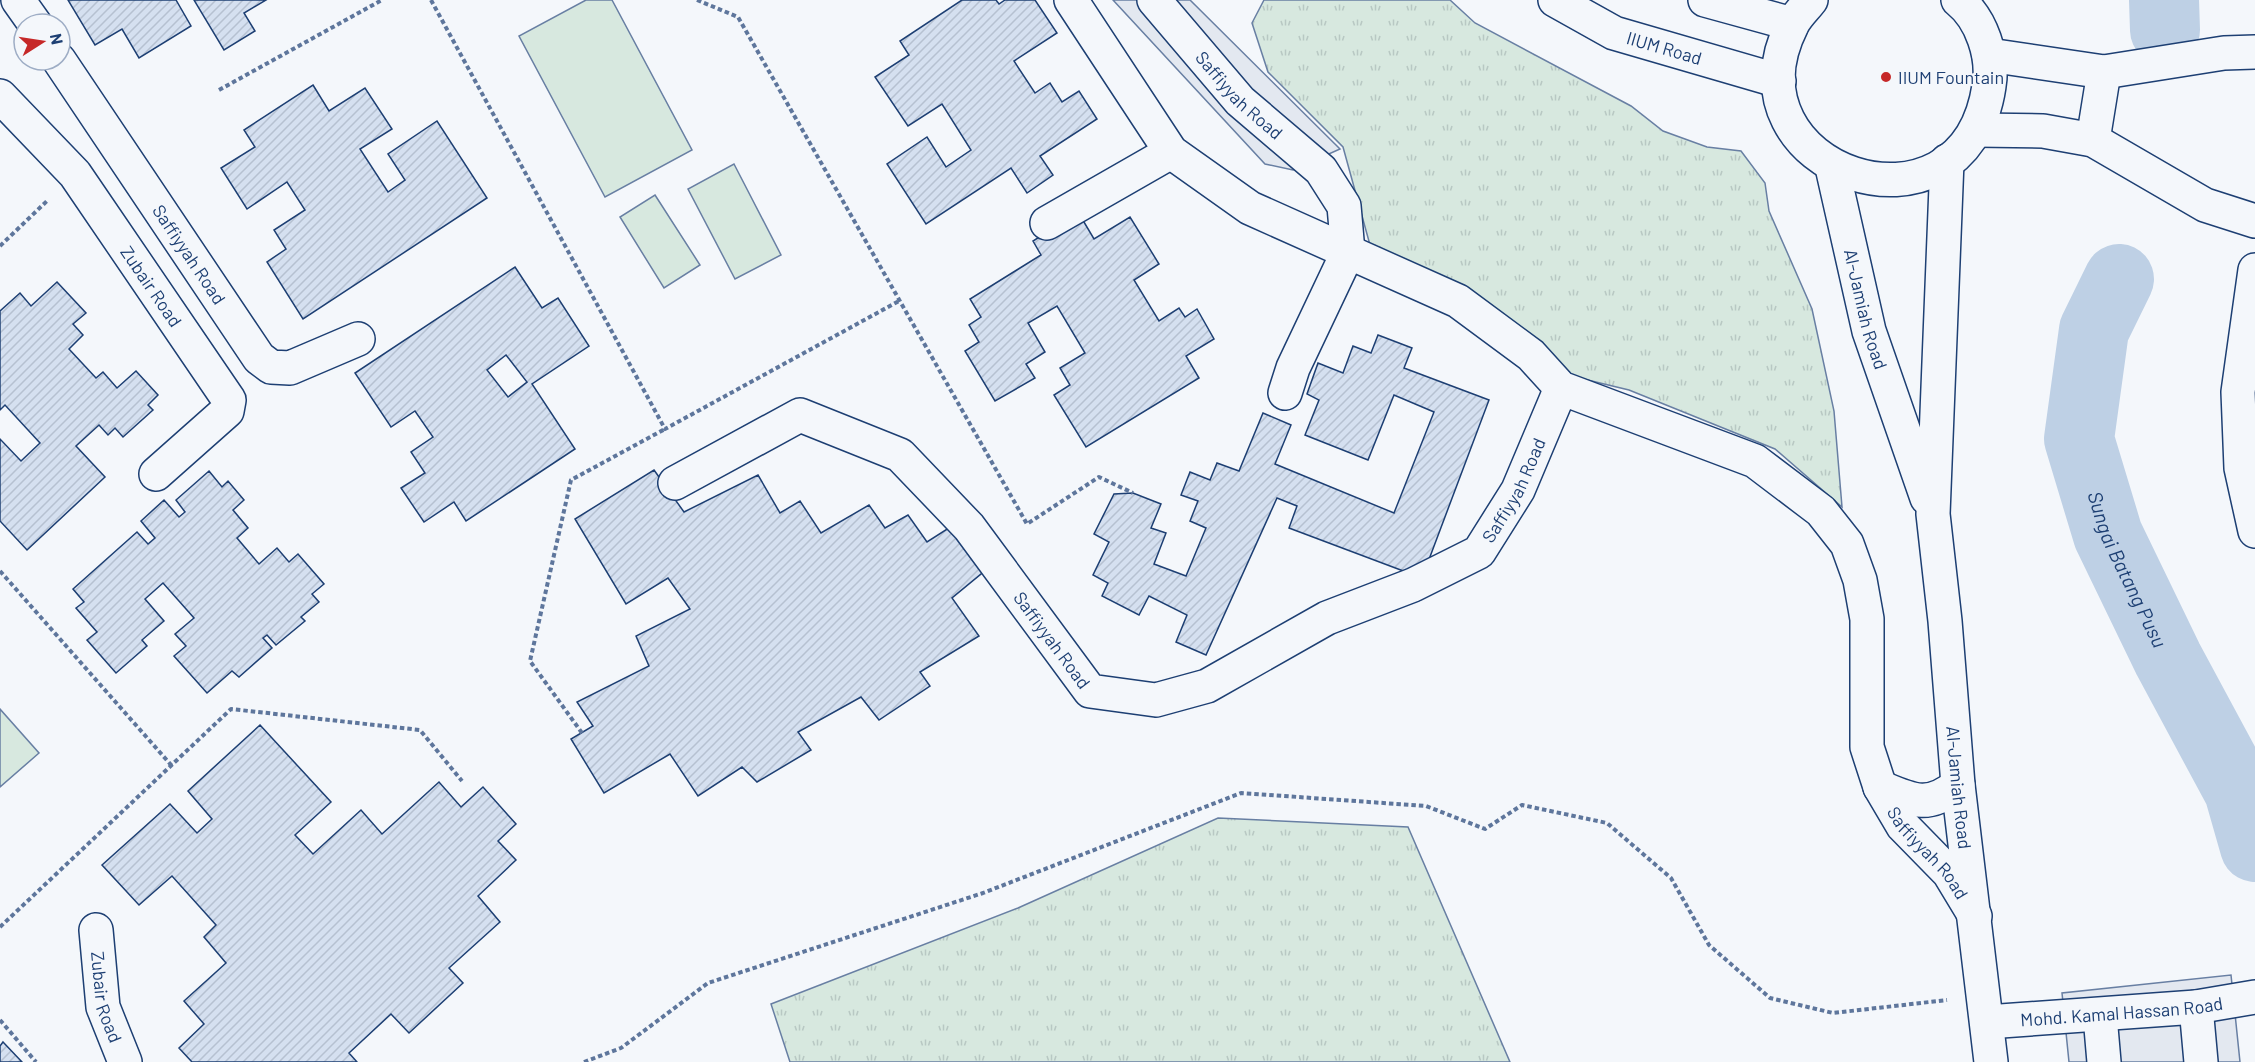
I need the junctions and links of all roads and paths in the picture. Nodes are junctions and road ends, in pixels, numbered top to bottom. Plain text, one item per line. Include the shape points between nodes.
1 (382, 0) edge
2 (431, 0) edge
3 (697, 0) edge
4 (1071, 0) edge
5 (1154, 0) edge
6 (1555, 0) edge
7 (1705, 0) edge
8 (1962, 1) edge
9 (1802, 12) edge
10 (2255, 52) edge
11 (1989, 55) junction
12 (67, 72) edge
13 (2104, 72) junction
14 (1779, 81) junction
15 (219, 90) dead end
16 (0, 96) edge
17 (1976, 130) junction
18 (2093, 140) junction
19 (1171, 152) junction
20 (1947, 161) junction
21 (1832, 167) junction
22 (75, 174) junction
23 (2255, 221) edge
24 (1047, 223) dead end
25 (0, 246) edge
26 (1348, 252) junction
27 (2255, 270) edge
28 (899, 301) junction
29 (358, 339) dead end
30 (1561, 388) junction
31 (1285, 393) dead end
32 (665, 429) junction
33 (156, 474) dead end
34 (675, 483) dead end
35 (1133, 493) dead end
36 (1933, 514) junction
37 (2255, 531) edge
38 (0, 571) edge
39 (582, 733) dead end
40 (172, 766) junction
41 (462, 781) dead end
42 (1958, 785) junction
43 (1880, 787) junction
44 (1975, 916) junction
45 (0, 927) edge
46 (96, 930) dead end
47 (2255, 997) edge
48 (2196, 1007) junction
49 (1985, 1009) junction
50 (2100, 1016) junction
51 (0, 1020) edge
52 (36, 1062) edge
53 (125, 1062) edge
54 (584, 1062) edge
55 (1991, 1062) edge
56 (2104, 1062) edge
57 (2201, 1062) edge

1 - 15 path
2 - 32 path
3 - 28 path via 738,17
4 - 19 street, Saffiyyah Road
5 - 26 street, Saffiyyah Road via 1240,101 1321,170 1344,206
6 - 14 street, IIUM Road via 1614,33
7 - 9 street
8 - 11 street via 1980,28
9 - 14 street via 1782,51
10 - 13 street via 2224,53
11 - 13 street
11 - 17 street via 1986,106
12 - 29 street, Saffiyyah Road via 259,358 271,367 290,368
13 - 18 street
14 - 21 street via 1790,122 1815,155
16 - 22 street, Zubair Road
17 - 18 street via 2043,132
17 - 20 street
18 - 23 street via 2205,205
19 - 24 street
19 - 26 street, Saffiyyah Road via 1250,208
20 - 21 street via 1920,176 1890,181 1860,178
20 - 36 street, Al-Jamiah Road
21 - 36 street, Al-Jamiah Road via 1869,332
22 - 25 path
22 - 33 street, Zubair Road via 229,400 227,411
26 - 30 street, Saffiyyah Road via 1458,301 1531,355
26 - 31 street
27 - 37 street via 2238,392 2241,468
28 - 32 path
28 - 35 path via 1027,524 1099,477
30 - 34 street, Saffiyyah Road via 1518,490 1479,552 1413,585 1327,618 1207,686 1156,700 1090,690 969,527 900,455 800,415
30 - 43 street, Saffiyyah Road via 1755,461 1821,511 1847,543 1860,580 1867,619 1867,747
32 - 39 path via 571,480 530,661
36 - 42 street, Al-Jamiah Road
38 - 40 path
40 - 41 path via 231,710 420,730
40 - 45 path
42 - 43 street, Saffiyyah Road via 1928,802 1907,799
42 - 44 street, Al-Jamiah Road
43 - 44 street, Saffiyyah Road via 1903,826 1949,873
44 - 49 street, Al-Jamiah Road
46 - 53 street, Zubair Road via 104,1007
47 - 48 street, Mohd. Kamal Hassan Road
48 - 50 street, Mohd. Kamal Hassan Road
48 - 57 street
49 - 50 street, Mohd. Kamal Hassan Road
49 - 54 path via 1833,1013 1770,998 1709,945 1671,878 1607,823 1522,805 1485,829 1426,806 1241,793 983,893 708,983 621,1048
49 - 55 street, Al-Jamiah Road
50 - 56 street
51 - 52 path

